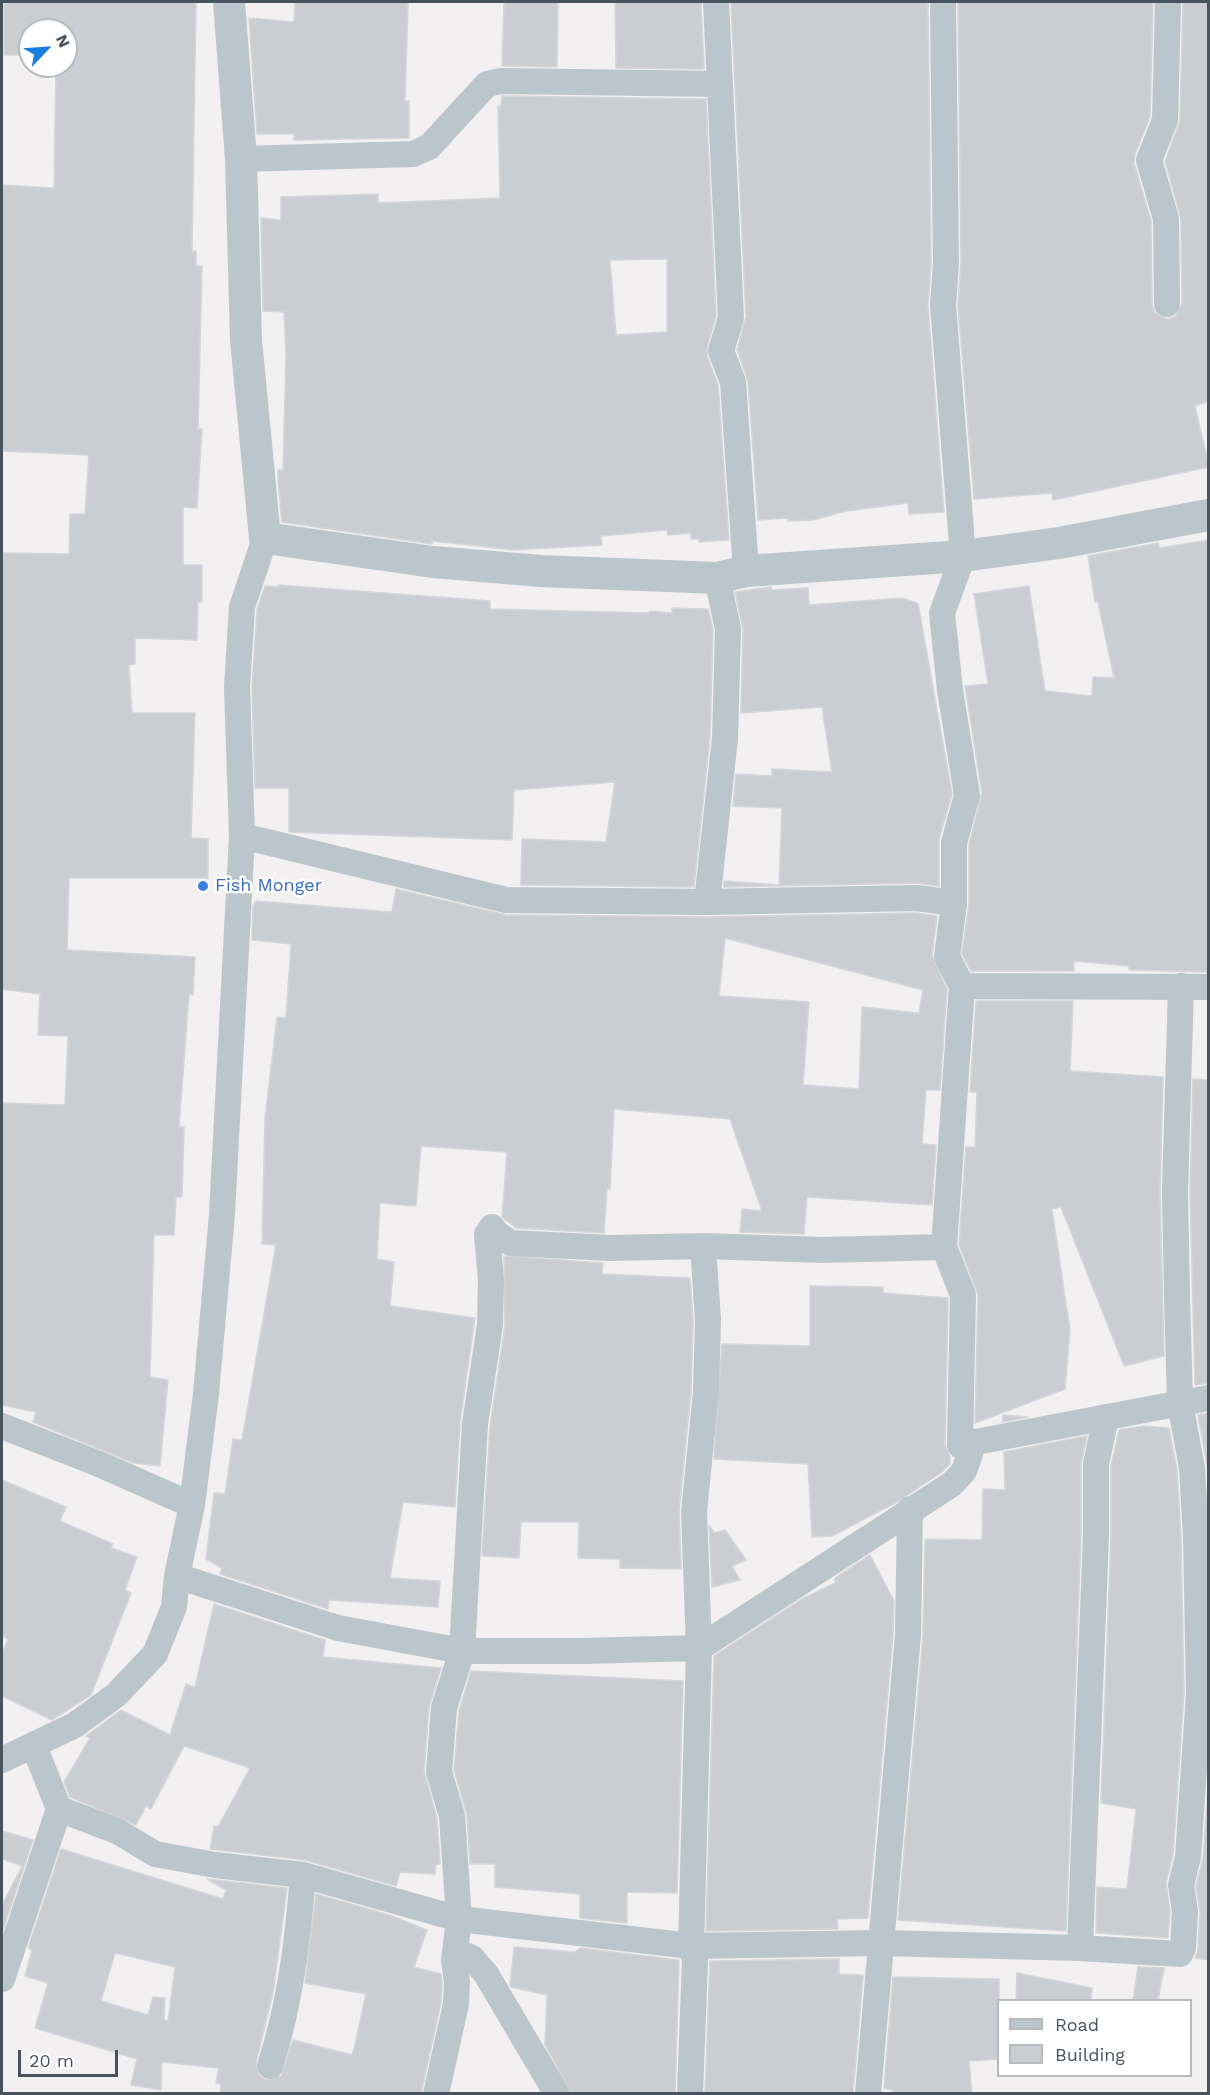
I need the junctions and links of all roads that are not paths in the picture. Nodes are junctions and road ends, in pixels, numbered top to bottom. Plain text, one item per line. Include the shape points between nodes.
1 (229, 2) edge
2 (716, 2) edge
3 (943, 2) edge
4 (1168, 2) edge
5 (720, 84) junction
6 (241, 159) junction
7 (1167, 304) dead end
8 (1209, 515) edge
9 (265, 538) junction
10 (963, 556) junction
11 (731, 575) junction
12 (242, 836) junction
13 (707, 902) junction
14 (954, 903) junction
15 (962, 986) junction
16 (1181, 986) junction
17 (1209, 987) edge
18 (703, 1246) junction
19 (944, 1247) junction
20 (1209, 1398) edge
21 (1180, 1403) junction
22 (1106, 1417) junction
23 (2, 1426) edge
24 (960, 1445) junction
25 (192, 1505) junction
26 (910, 1509) junction
27 (177, 1576) junction
28 (699, 1648) junction
29 (462, 1651) junction
30 (34, 1746) junction
31 (2, 1760) edge
32 (59, 1809) junction
33 (303, 1875) junction
34 (459, 1919) junction
35 (880, 1943) junction
36 (691, 1946) junction
37 (1080, 1948) junction
38 (455, 1951) junction
39 (2, 1979) edge
40 (270, 2066) dead end
41 (436, 2094) edge
42 (556, 2094) edge
43 (690, 2094) edge
44 (868, 2094) edge

1 - 6 street
2 - 5 street
3 - 10 street via 943,305
4 - 7 street via 1165,120 1149,160 1166,219
5 - 6 street via 501,81 488,84 429,147 413,154
5 - 11 street via 731,318 721,351 733,382
6 - 9 street via 246,340
8 - 10 street
9 - 11 street via 433,562 541,571
9 - 12 street via 242,607 237,687
10 - 11 street
10 - 14 street via 942,613 967,795 954,843
11 - 13 street via 725,738
12 - 13 street via 506,900
12 - 25 street via 222,1214
13 - 14 street via 917,898
14 - 15 street via 947,957
15 - 16 street
15 - 19 street
16 - 17 street
16 - 21 street via 1175,1192
18 - 19 street via 823,1250
18 - 28 street via 708,1320 706,1392 694,1512
18 - 29 street via 610,1248 511,1243 492,1227 487,1234 490,1325 475,1424
19 - 24 street via 963,1295
20 - 21 street
21 - 22 street
21 - 37 street via 1192,1468 1200,1693 1188,1857 1181,1885 1185,1911 1183,1948 1180,1954
22 - 24 street
22 - 37 street via 1096,1464
23 - 25 street
24 - 26 street via 970,1454 964,1472 952,1484
25 - 27 street
26 - 28 street
26 - 35 street via 908,1635
27 - 29 street via 338,1628
27 - 30 street via 174,1607 155,1654 116,1695 75,1725
28 - 29 street
28 - 36 street
29 - 34 street via 444,1708 440,1772 452,1816
30 - 31 street
30 - 32 street
32 - 33 street via 117,1831 155,1854
32 - 39 street
33 - 34 street
33 - 40 street via 298,1940
34 - 36 street
34 - 38 street
35 - 36 street
35 - 37 street
35 - 44 street
36 - 43 street via 695,1960
38 - 41 street via 456,2004
38 - 42 street via 472,1958 486,1974

